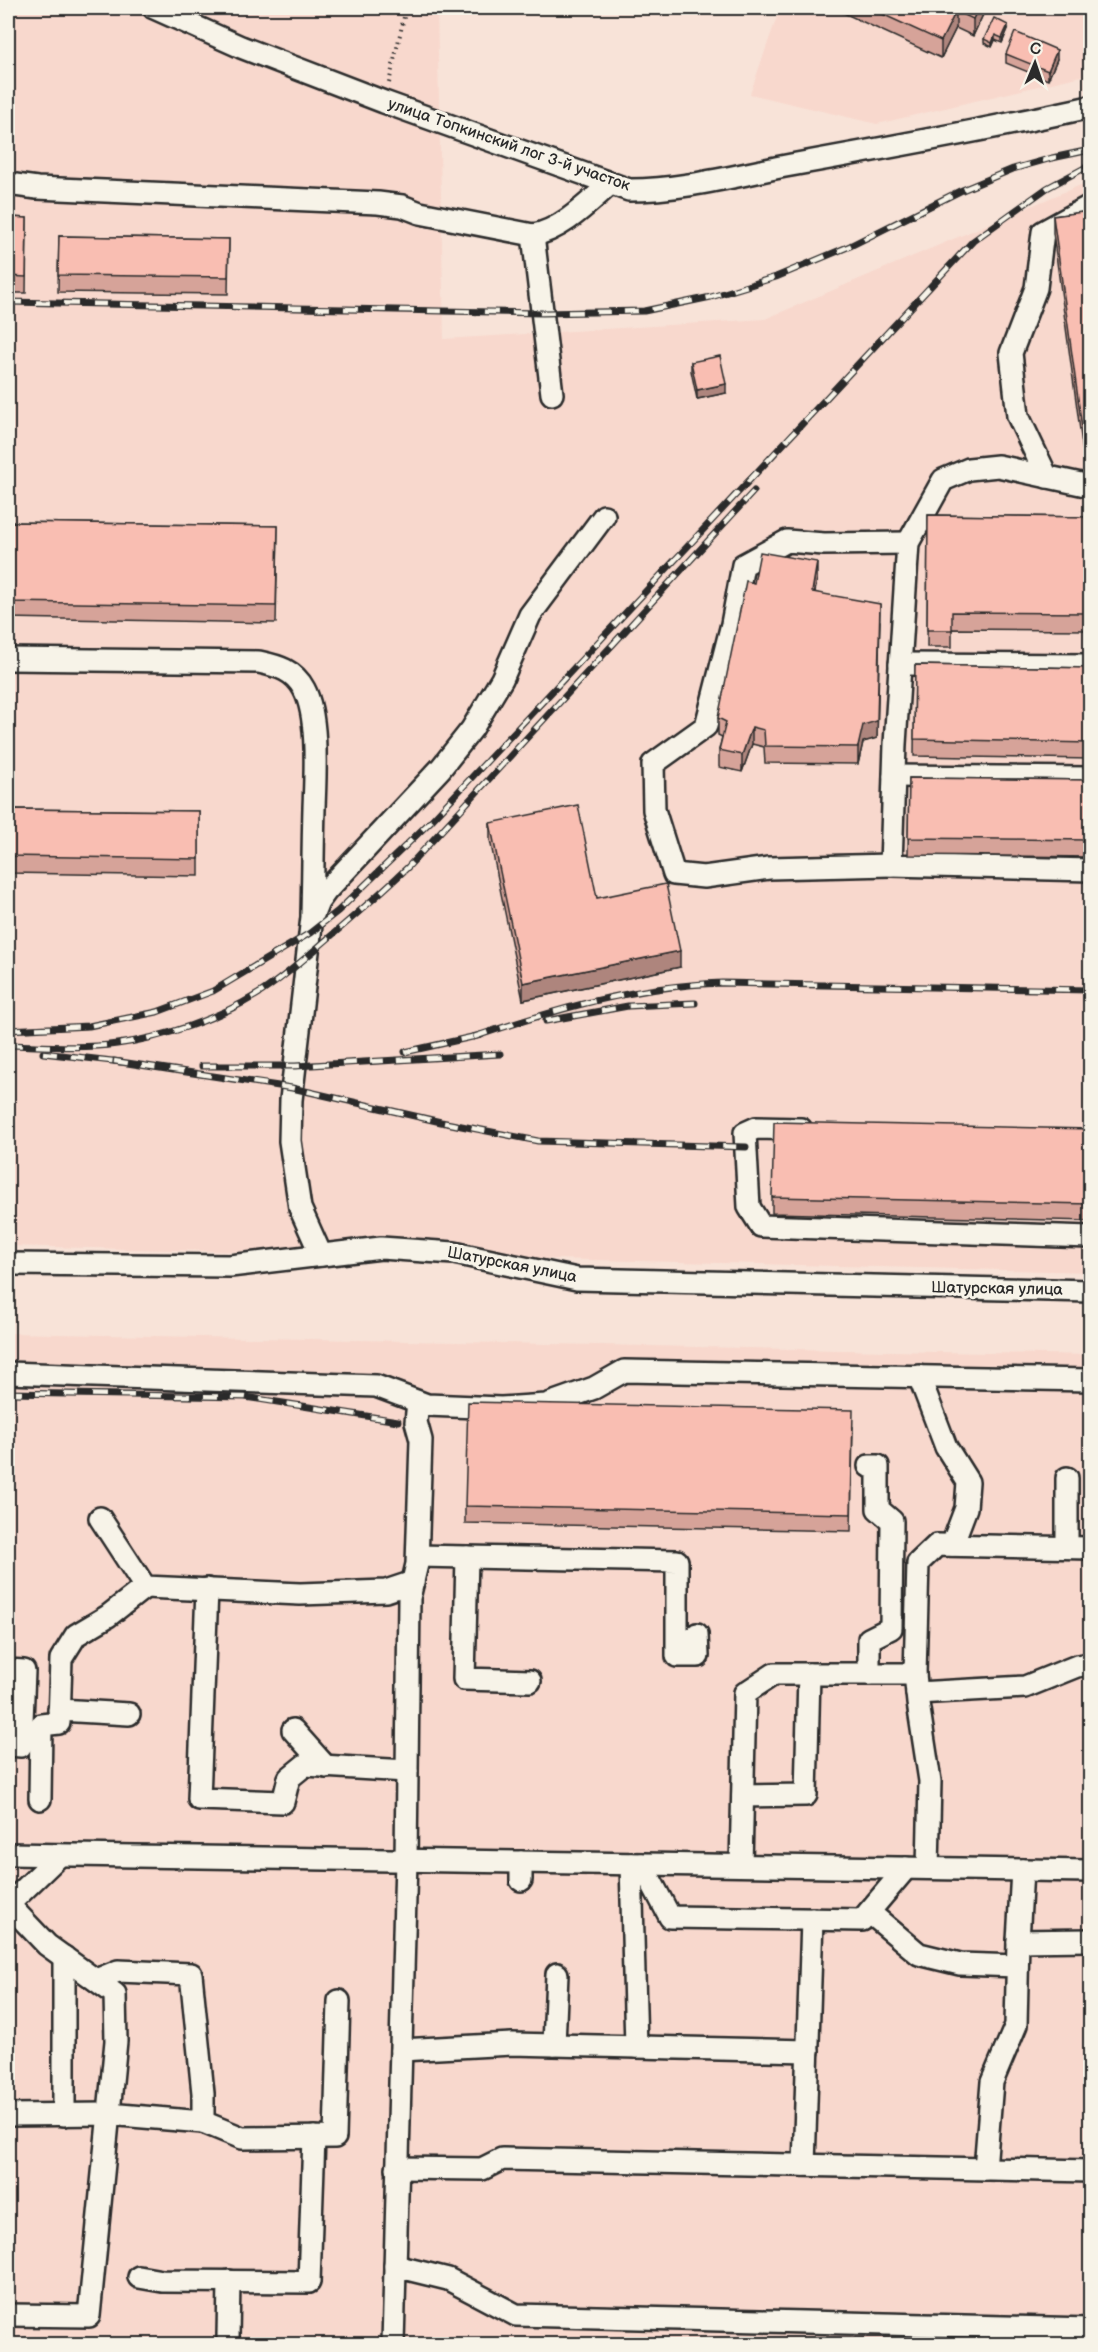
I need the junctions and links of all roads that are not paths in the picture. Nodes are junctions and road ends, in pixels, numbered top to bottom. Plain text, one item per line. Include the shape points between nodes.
1 (154, 8) edge
2 (1090, 107) edge
3 (8, 184) edge
4 (610, 184) junction
5 (1090, 206) edge
6 (533, 235) junction
7 (552, 394) dead end
8 (1047, 477) junction
9 (1090, 486) edge
10 (604, 516) dead end
11 (908, 543) junction
12 (8, 659) edge
13 (900, 664) junction
14 (1090, 664) edge
15 (894, 776) junction
16 (1090, 778) edge
17 (891, 864) junction
18 (1090, 870) edge
19 (312, 917) junction
20 (816, 1129) edge
21 (1090, 1237) edge
22 (321, 1255) junction
23 (8, 1264) edge
24 (1090, 1291) edge
25 (8, 1373) edge
26 (919, 1376) junction
27 (1090, 1380) edge
28 (418, 1402) junction
29 (869, 1466) dead end
30 (1067, 1478) dead end
31 (100, 1518) dead end
32 (952, 1545) junction
33 (1066, 1547) junction
34 (1090, 1548) edge
35 (418, 1556) junction
36 (467, 1557) junction
37 (413, 1582) junction
38 (145, 1587) junction
39 (207, 1589) junction
40 (697, 1634) dead end
41 (1090, 1664) edge
42 (8, 1670) edge
43 (809, 1674) junction
44 (869, 1674) junction
45 (530, 1681) dead end
46 (916, 1683) junction
47 (59, 1710) junction
48 (129, 1714) dead end
49 (293, 1731) dead end
50 (8, 1745) edge
51 (326, 1767) junction
52 (407, 1771) junction
53 (743, 1796) junction
54 (40, 1799) dead end
55 (8, 1854) edge
56 (60, 1855) junction
57 (406, 1860) junction
58 (637, 1864) junction
59 (741, 1865) junction
60 (906, 1868) junction
61 (928, 1868) junction
62 (1022, 1870) junction
63 (1090, 1871) edge
64 (8, 1905) edge
65 (869, 1912) junction
66 (812, 1919) junction
67 (1090, 1940) edge
68 (1018, 1941) junction
69 (64, 1957) junction
70 (1017, 1966) junction
71 (557, 1974) dead end
72 (96, 1980) junction
73 (339, 2001) dead end
74 (554, 2045) junction
75 (636, 2047) junction
76 (401, 2050) junction
77 (808, 2051) junction
78 (108, 2114) junction
79 (8, 2115) edge
80 (64, 2115) junction
81 (203, 2122) junction
82 (314, 2137) junction
83 (804, 2165) junction
84 (398, 2168) junction
85 (985, 2169) junction
86 (1090, 2171) edge
87 (395, 2266) junction
88 (139, 2277) dead end
89 (229, 2281) junction
90 (8, 2315) edge
91 (1090, 2329) edge
92 (228, 2337) dead end
93 (393, 2344) edge

1 - 4 street, улица Топкинский лог 3-й участок via 241,47
2 - 4 street, улица Топкинский лог 3-й участок via 665,188 629,190
3 - 6 street via 386,204
4 - 6 street via 555,227
5 - 8 street via 1043,232 1036,288 1011,353 1018,416
6 - 7 street
8 - 9 street
8 - 11 street via 998,466 969,469 943,480
10 - 19 street via 530,615 502,679 472,729 441,768 326,891
11 - 13 street
11 - 17 street via 787,541 743,565 706,726 653,764 654,810 674,874 704,877 769,868
12 - 19 street via 259,662 291,673 306,694 312,721
13 - 14 street
13 - 15 street
15 - 16 street
15 - 17 street
17 - 18 street
19 - 22 street via 291,1100 290,1142 300,1208
20 - 21 street via 756,1128 745,1133 749,1207 761,1226
22 - 23 street, Шатурская улица via 230,1266
22 - 24 street, Шатурская улица via 381,1248 454,1253 577,1279
25 - 28 street via 376,1386
26 - 27 street
26 - 28 street via 624,1371 594,1388 546,1405 501,1408
26 - 32 street via 946,1447 968,1482 966,1508
28 - 35 street
29 - 44 street via 879,1466 878,1509 892,1521 891,1628 869,1629
30 - 33 street
31 - 38 street
32 - 33 street
32 - 46 street via 937,1545 918,1563
33 - 34 street
35 - 36 street
35 - 37 street
36 - 40 street via 678,1561 677,1656 698,1656
36 - 45 street via 464,1679
37 - 39 street via 386,1591 365,1592 300,1594
37 - 52 street via 409,1598
38 - 39 street
38 - 47 street via 76,1635 61,1659
39 - 51 street via 199,1799 283,1802 290,1778 305,1765
41 - 46 street via 1025,1687
42 - 50 street via 24,1671 21,1746
43 - 44 street
43 - 53 street via 774,1674 745,1693
43 - 53 street via 806,1795
44 - 46 street
46 - 61 street via 930,1781
47 - 48 street
47 - 54 street via 59,1723 41,1725
49 - 51 street
51 - 52 street
52 - 57 street
53 - 59 street
55 - 56 street
56 - 57 street
56 - 64 street
57 - 58 street via 521,1871
57 - 76 street
58 - 59 street
58 - 66 street via 670,1917
58 - 75 street
59 - 60 street
60 - 61 street
60 - 65 street
61 - 62 street
62 - 63 street
62 - 68 street
64 - 69 street
65 - 66 street via 862,1920
65 - 70 street via 919,1954 960,1964
66 - 77 street
67 - 68 street
68 - 70 street
69 - 72 street
69 - 80 street
70 - 85 street via 1016,2025 992,2082
71 - 74 street
72 - 78 street via 114,1994 116,2041
72 - 81 street via 118,1971 191,1974
73 - 82 street via 335,2137
74 - 75 street
74 - 76 street
75 - 77 street
76 - 84 street
77 - 83 street
78 - 80 street
78 - 81 street
78 - 90 street via 89,2316
79 - 80 street
81 - 82 street via 242,2138
82 - 89 street via 309,2282
83 - 84 street via 502,2159 482,2169
83 - 85 street
84 - 87 street
85 - 86 street
87 - 91 street via 448,2279 516,2315
87 - 93 street
88 - 89 street
89 - 92 street

